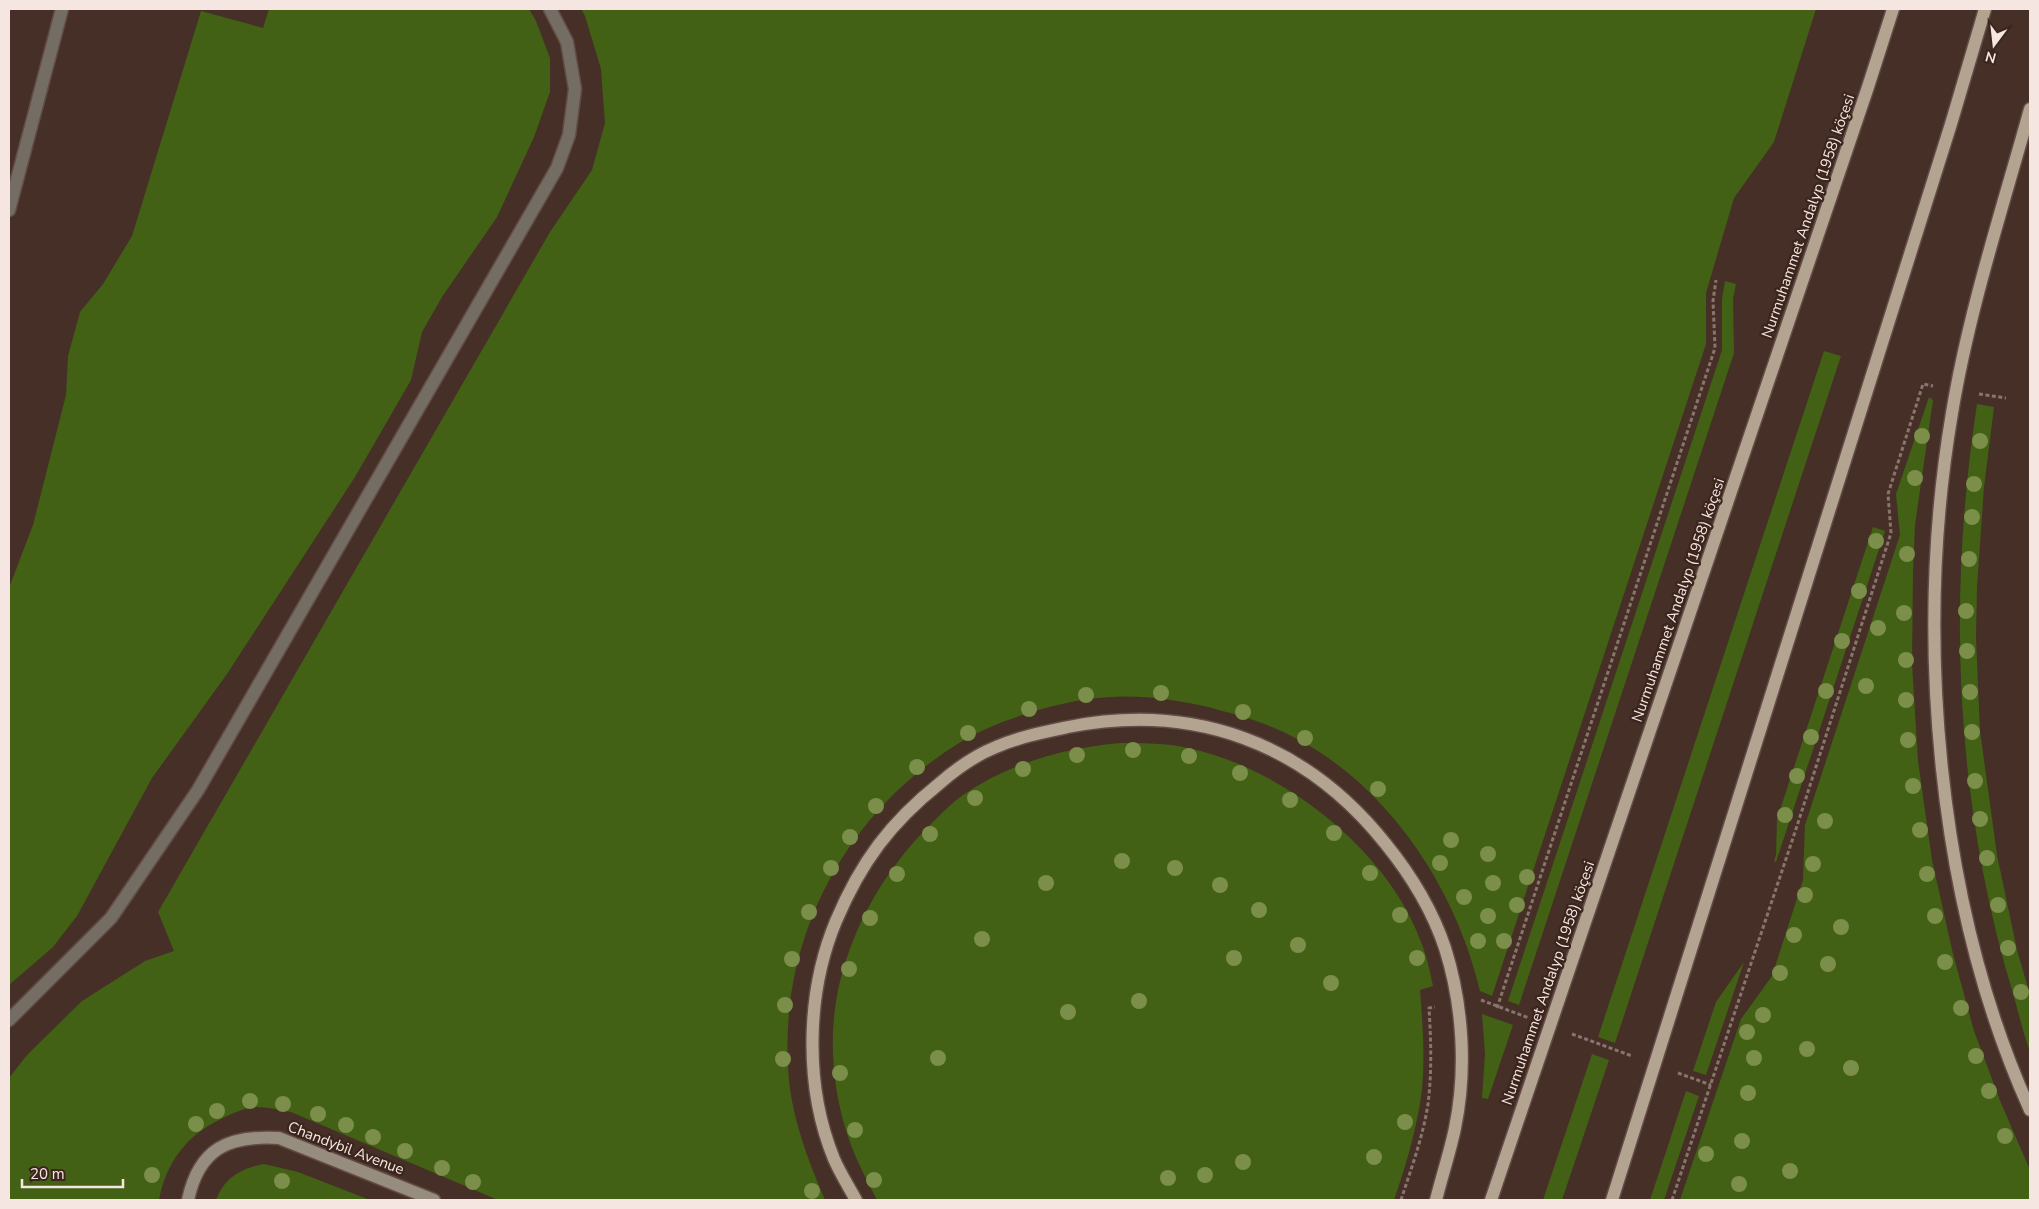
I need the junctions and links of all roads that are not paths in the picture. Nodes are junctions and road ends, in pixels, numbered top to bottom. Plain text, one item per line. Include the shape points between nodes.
1 (62, 9) edge
2 (550, 9) edge
3 (1893, 9) edge
4 (1985, 9) edge
5 (2030, 109) edge
6 (9, 210) edge
7 (9, 1020) edge
8 (2030, 1110) edge
9 (188, 1200) edge
10 (434, 1200) edge
11 (856, 1200) edge
12 (1436, 1200) edge
13 (1492, 1200) edge
14 (1612, 1200) edge

1 - 6 lane
2 - 7 lane via 567,42 575,89 568,135 557,168 198,790 111,918
3 - 13 main road, Nurmuhammet Andalyp (1958) köçesi
4 - 14 main road
5 - 8 main road via 1965,346 1951,415 1939,516 1935,638 1941,763 1955,864 1977,960
9 - 10 main road, Chandybil Avenue via 195,1175 216,1148 238,1139 259,1137 279,1138
11 - 12 main road via 834,1159 825,1131 813,1068 812,1034 821,965 848,892 866,862 888,830 913,804 949,775 994,747 1040,732 1078,725 1155,719 1191,722 1228,732 1262,745 1297,764 1352,805 1422,894 1445,949 1461,1041 1460,1095 1455,1127

